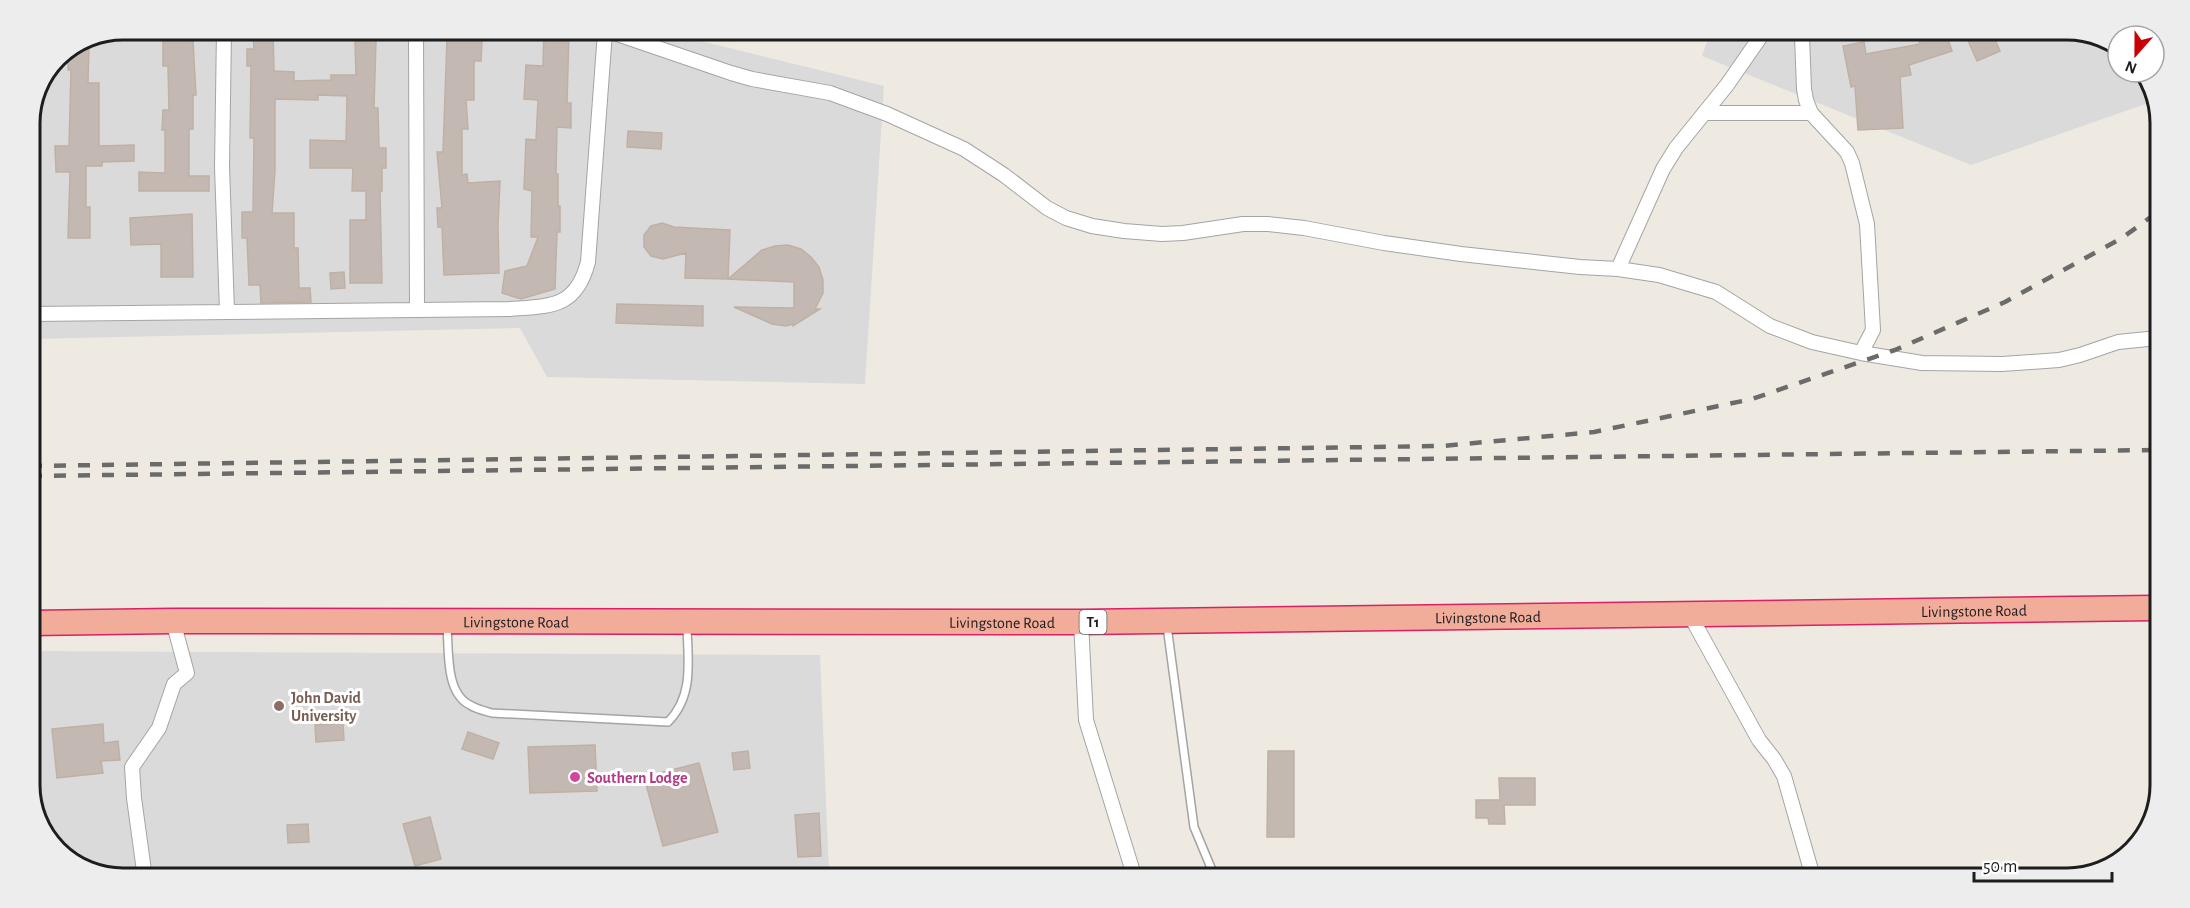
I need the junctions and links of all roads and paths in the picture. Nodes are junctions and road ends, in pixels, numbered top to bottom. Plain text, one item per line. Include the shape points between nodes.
1 (224, 40) edge
2 (416, 40) edge
3 (605, 40) edge
4 (634, 40) edge
5 (1758, 40) edge
6 (1802, 40) edge
7 (1704, 113) junction
8 (1811, 113) junction
9 (1618, 268) junction
10 (417, 309) junction
11 (227, 311) junction
12 (41, 314) edge
13 (2149, 339) edge
14 (1861, 353) junction
15 (2150, 608) edge
16 (1690, 615) junction
17 (1166, 620) junction
18 (173, 621) junction
19 (687, 621) junction
20 (446, 622) junction
21 (1081, 622) junction
22 (41, 623) edge
23 (144, 868) edge
24 (1132, 868) edge
25 (1211, 868) edge
26 (1810, 868) edge

1 - 11 street via 222,167
2 - 10 street
3 - 10 street via 588,262 579,288 569,297 538,307
4 - 9 street via 731,73 830,93 886,114 964,149 1047,208 1092,226 1173,234 1268,224 1461,254
5 - 7 street
6 - 8 street via 1804,89
7 - 8 street
7 - 9 street via 1663,169
8 - 14 street via 1847,152 1865,214 1873,330
9 - 14 street via 1706,288 1787,333
10 - 11 street
11 - 12 street
13 - 14 street via 2118,342 2059,360 2002,364 1929,364
15 - 16 highway, Livingstone Road / T1
16 - 17 highway, Livingstone Road / T1
16 - 26 street via 1759,740 1784,776
17 - 21 highway, Livingstone Road / T1
17 - 25 lane via 1194,827
18 - 20 highway, Livingstone Road / T1
18 - 22 highway, Livingstone Road / T1
18 - 23 street via 187,673 174,684 159,728 132,767
19 - 20 highway, Livingstone Road / T1
19 - 20 lane via 689,683 678,713 668,722 492,713 468,705 456,694 451,676
19 - 21 highway, Livingstone Road / T1
21 - 24 street via 1086,720

